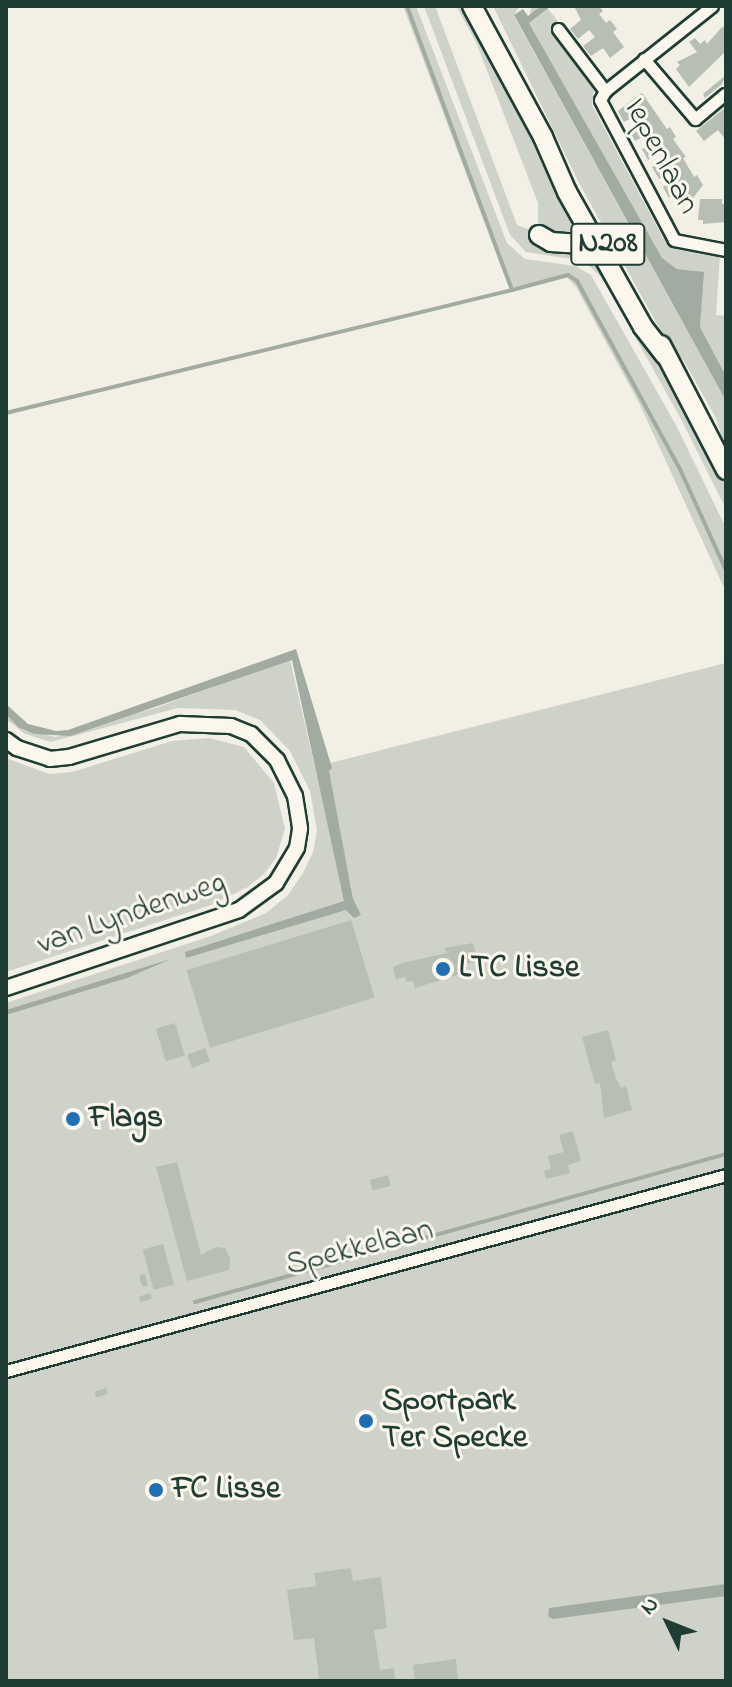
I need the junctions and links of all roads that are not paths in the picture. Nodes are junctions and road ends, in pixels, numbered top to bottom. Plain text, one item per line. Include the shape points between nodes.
1 (472, 6) edge
2 (712, 6) edge
3 (558, 29) dead end
4 (644, 59) junction
5 (605, 91) junction
6 (725, 94) edge
7 (543, 137) junction
8 (539, 235) dead end
9 (597, 245) junction
10 (726, 250) edge
11 (665, 355) junction
12 (726, 470) edge
13 (6, 740) edge
14 (6, 988) edge
15 (726, 1175) edge
16 (6, 1371) edge

1 - 7 main road, N208
2 - 4 street
3 - 5 street
4 - 5 street
4 - 6 street via 695,119
5 - 10 street, Iepenlaan via 602,109 674,240
7 - 9 main road, N208 via 554,168
7 - 11 main road, N208 via 563,161 653,322
8 - 9 main road via 551,242
9 - 11 main road, N208
11 - 12 main road, N208
13 - 14 street, van Lyndenweg via 50,759 180,724 231,726 251,734 277,760 295,796 300,829 289,865 248,905
15 - 16 street, Spekkelaan

